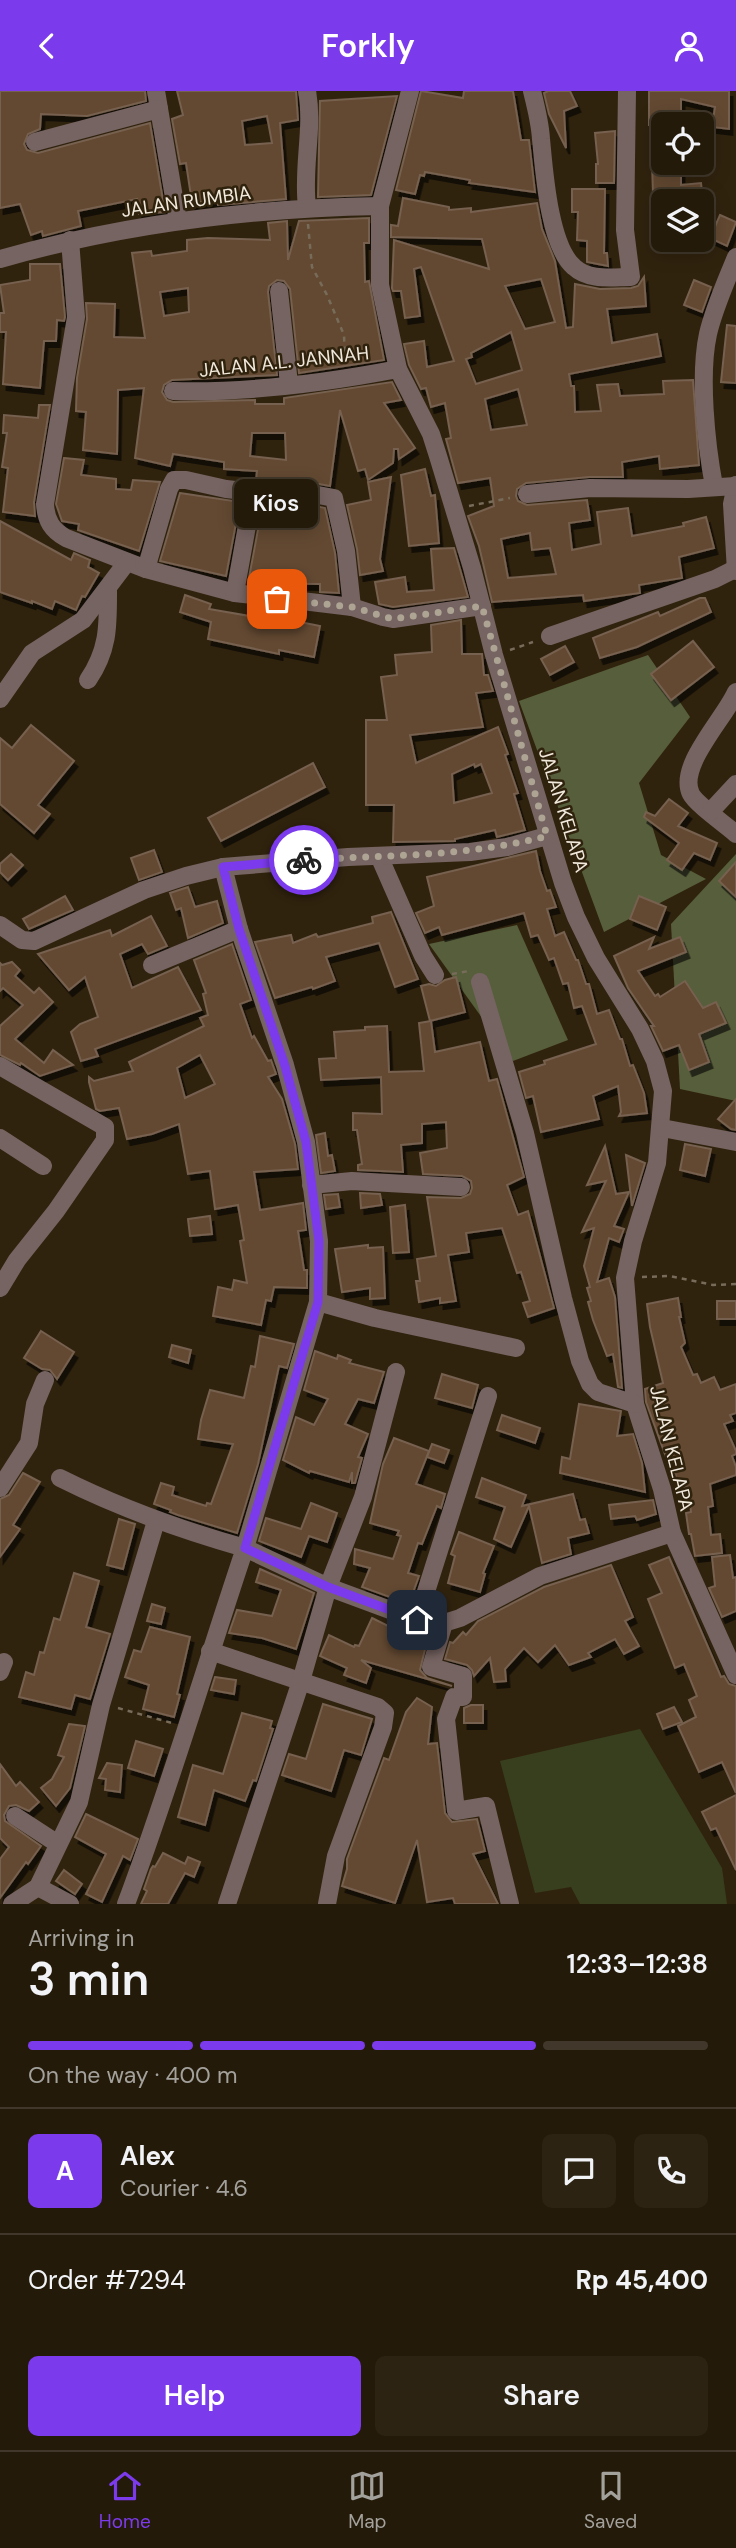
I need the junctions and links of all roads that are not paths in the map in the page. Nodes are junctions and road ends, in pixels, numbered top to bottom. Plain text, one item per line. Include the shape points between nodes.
1 (307, 91) edge
2 (410, 91) edge
3 (532, 91) edge
4 (627, 91) edge
5 (160, 97) edge
6 (35, 142) dead end
7 (380, 206) junction
8 (307, 207) junction
9 (178, 221) junction
10 (70, 240) junction
11 (736, 257) edge
12 (0, 258) edge
13 (279, 291) dead end
14 (398, 369) junction
15 (289, 384) junction
16 (173, 391) dead end
17 (714, 486) junction
18 (736, 486) edge
19 (253, 492) junction
20 (527, 495) road end
21 (127, 562) junction
22 (146, 569) junction
23 (736, 570) edge
24 (108, 589) junction
25 (235, 593) junction
26 (482, 606) junction
27 (352, 607) junction
28 (550, 636) road end
29 (88, 680) dead end
30 (736, 692) edge
31 (0, 699) edge
32 (736, 784) edge
33 (710, 811) junction
34 (736, 834) edge
35 (547, 836) junction
36 (379, 856) junction
37 (223, 867) junction
38 (0, 925) edge
39 (239, 929) junction
40 (152, 965) dead end
41 (435, 975) road end
42 (480, 982) road end
43 (0, 1066) edge
44 (662, 1128) junction
45 (0, 1137) edge
46 (736, 1142) edge
47 (43, 1165) dead end
48 (311, 1185) junction
49 (461, 1187) dead end
50 (0, 1288) edge
51 (318, 1302) junction
52 (516, 1348) dead end
53 (396, 1371) dead end
54 (45, 1380) dead end
55 (488, 1396) dead end
56 (635, 1404) junction
57 (60, 1478) dead end
58 (0, 1488) edge
59 (156, 1521) junction
60 (672, 1533) junction
61 (245, 1548) junction
62 (328, 1587) junction
63 (417, 1620) junction
64 (444, 1623) junction
65 (210, 1651) junction
66 (736, 1675) edge
67 (301, 1681) junction
68 (15, 1816) dead end
69 (58, 1844) junction
70 (38, 1887) junction
71 (12, 1904) edge
72 (70, 1904) edge
73 (126, 1904) edge
74 (227, 1904) edge
75 (327, 1904) edge
76 (510, 1904) edge

1 - 8 street
2 - 7 street, JALAN KELAPA
3 - 4 street via 546,188 565,257 575,268 602,278 631,277 625,230
5 - 6 street
5 - 9 street
7 - 8 street, JALAN RUMBIA
7 - 14 street, JALAN KELAPA via 380,285
8 - 9 street, JALAN RUMBIA
9 - 10 street, JALAN RUMBIA
10 - 12 street, JALAN RUMBIA
10 - 21 street via 76,317 45,504 48,521 66,538
11 - 17 street via 714,313 704,362
13 - 15 street
14 - 15 street, JALAN A.L. JANNAH
14 - 26 street, JALAN KELAPA via 430,434
15 - 16 street, JALAN A.L. JANNAH
17 - 18 street
17 - 20 street via 590,488
18 - 23 street via 732,504
19 - 22 street via 174,480
19 - 25 street
19 - 27 street via 298,491 334,498
21 - 22 street
21 - 24 street
22 - 25 street
23 - 28 street
24 - 29 street via 108,629 99,664
24 - 31 street via 83,620 32,653
25 - 27 street
26 - 27 street via 393,619
26 - 35 street, JALAN KELAPA
30 - 33 street via 694,761 689,778 692,796
32 - 33 street
33 - 34 street
35 - 36 street via 470,852
35 - 44 street, JALAN KELAPA via 576,917 655,1061 663,1091
36 - 37 street
36 - 41 street
37 - 38 street via 144,890 34,941 22,940
37 - 39 street
39 - 40 street
39 - 48 street via 285,1066 306,1142
42 - 56 street via 525,1133 580,1361 598,1392
43 - 50 street via 105,1127 105,1140
44 - 46 street
44 - 56 street, JALAN KELAPA via 657,1163 625,1278
45 - 47 street
48 - 49 street via 352,1181
48 - 51 street via 319,1241
51 - 52 street
51 - 61 street
53 - 62 street via 363,1497
54 - 58 street via 35,1404 29,1444
55 - 63 street
56 - 60 street, JALAN KELAPA
57 - 59 street, JALAN KELAPA
59 - 61 street, JALAN KELAPA
59 - 69 street via 101,1705 79,1802
60 - 64 street, JALAN KELAPA via 540,1576
60 - 66 street, JALAN KELAPA
61 - 62 street, JALAN KELAPA
61 - 65 street
62 - 63 street, JALAN KELAPA
62 - 67 street
63 - 64 street, JALAN KELAPA
64 - 76 street via 431,1667 463,1676 463,1697 454,1697 446,1719 456,1811 486,1806
65 - 67 street
65 - 73 street
67 - 74 street
67 - 75 street via 385,1713 336,1856
68 - 69 street
69 - 70 street
70 - 71 street
70 - 72 street

